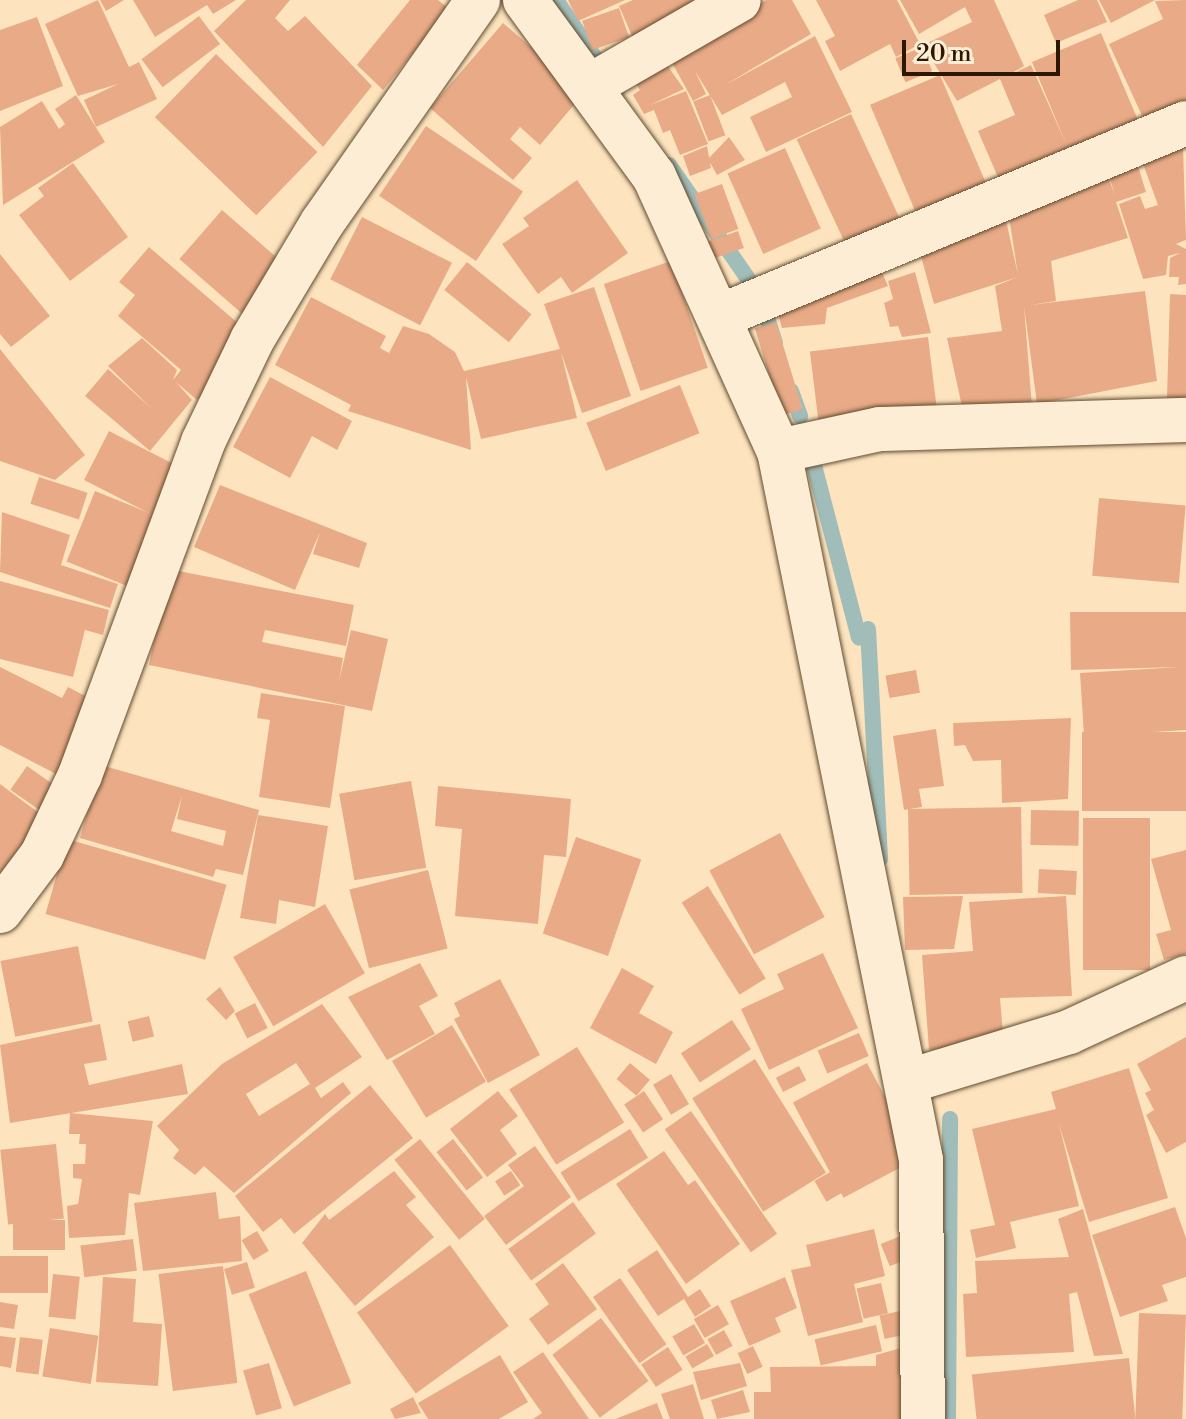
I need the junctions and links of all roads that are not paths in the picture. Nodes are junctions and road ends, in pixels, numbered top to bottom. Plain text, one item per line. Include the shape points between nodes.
1 (478, 0) edge
2 (525, 0) edge
3 (739, 0) edge
4 (593, 84) junction
5 (1186, 123) edge
6 (723, 315) junction
7 (1186, 420) edge
8 (779, 451) junction
9 (0, 911) edge
10 (1186, 978) edge
11 (909, 1081) junction
12 (923, 1419) edge

1 - 9 street via 322,223 252,340 203,442 80,775 42,855
2 - 4 street
3 - 4 street
4 - 6 street via 654,176
5 - 6 street
6 - 8 street
7 - 8 street via 880,429
8 - 11 street
10 - 11 street via 1069,1032
11 - 12 street via 921,1160

